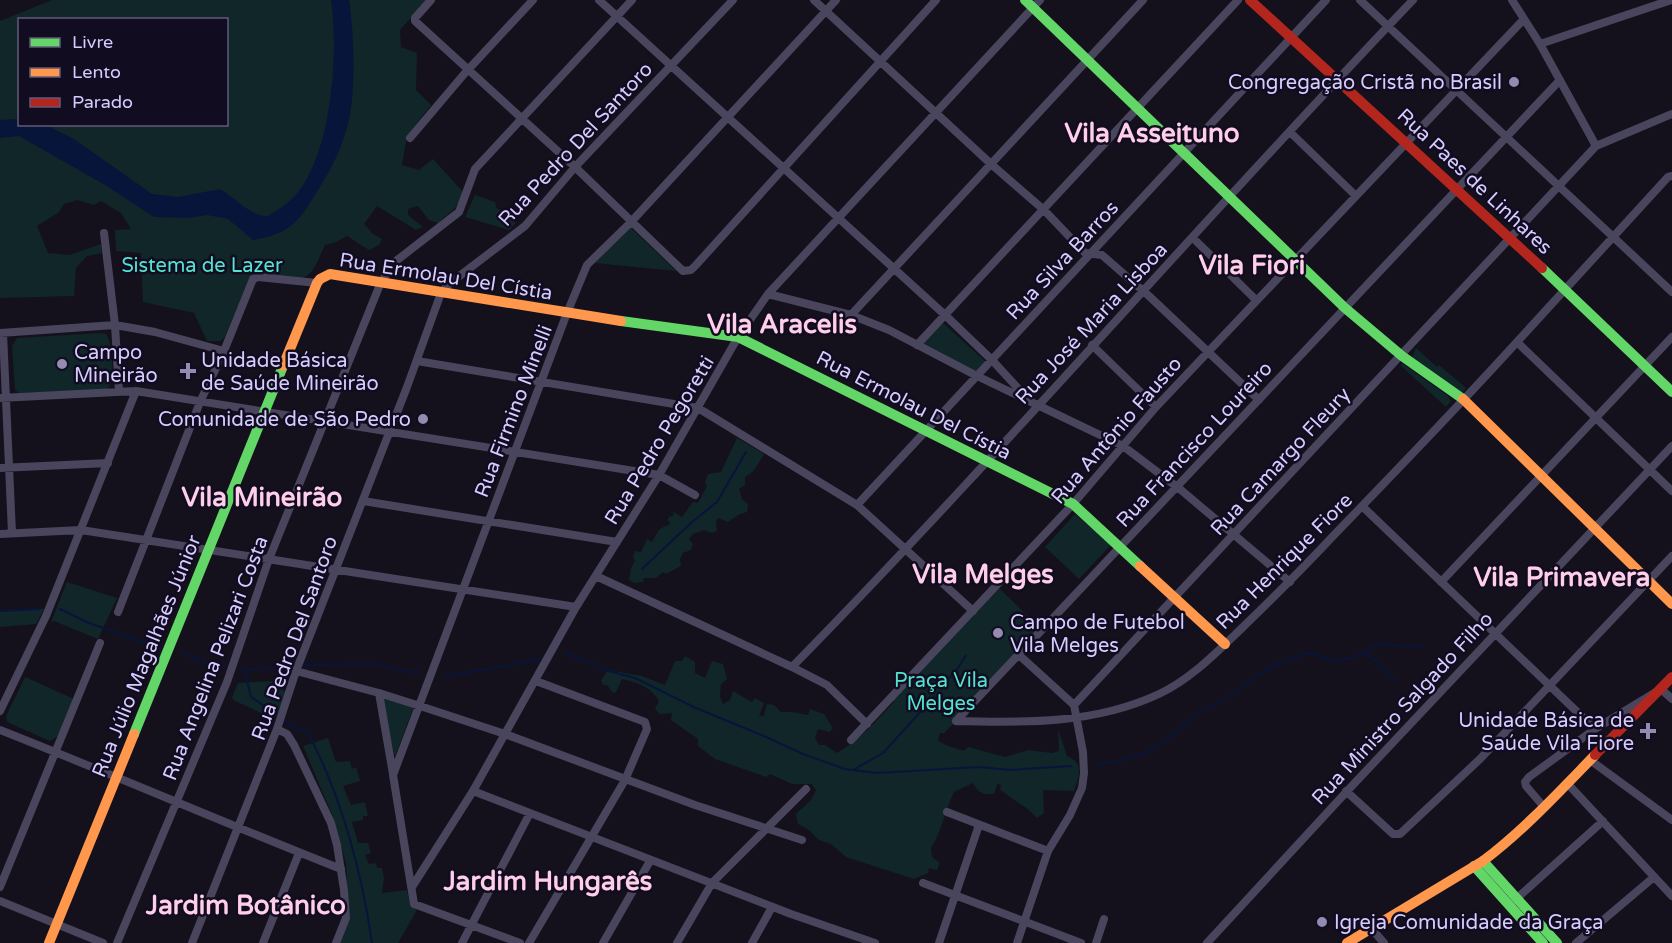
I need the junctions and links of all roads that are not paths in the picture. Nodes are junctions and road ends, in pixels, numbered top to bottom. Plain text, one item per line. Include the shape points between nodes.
1 (431, 0) edge
2 (532, 0) edge
3 (599, 0) edge
4 (632, 0) edge
5 (733, 0) edge
6 (814, 0) edge
7 (836, 0) edge
8 (936, 0) edge
9 (1143, 0) edge
10 (1238, 0) edge
11 (1250, 0) edge
12 (1326, 0) edge
13 (1360, 0) edge
14 (1413, 0) edge
15 (1512, 0) edge
16 (1671, 0) edge
17 (1032, 2) edge
18 (826, 11) junction
19 (616, 16) junction
20 (1524, 19) junction
21 (1388, 26) junction
22 (1291, 38) junction
23 (1540, 44) junction
24 (1087, 60) junction
25 (880, 61) junction
26 (671, 67) junction
27 (468, 71) junction
28 (1560, 80) junction
29 (1338, 81) junction
30 (1456, 90) junction
31 (1137, 108) junction
32 (935, 112) junction
33 (1672, 114) edge
34 (729, 118) junction
35 (520, 120) junction
36 (1290, 132) junction
37 (1506, 137) junction
38 (410, 138) dead end
39 (1407, 143) junction
40 (1596, 146) junction
41 (1185, 152) junction
42 (991, 164) junction
43 (575, 167) junction
44 (784, 168) junction
45 (1672, 176) edge
46 (1559, 186) junction
47 (1457, 190) junction
48 (1356, 196) junction
49 (1231, 197) junction
50 (1044, 210) junction
51 (838, 218) junction
52 (631, 222) junction
53 (104, 233) dead end
54 (1613, 237) junction
55 (1193, 238) junction
56 (1511, 239) junction
57 (1092, 253) junction
58 (1296, 260) junction
59 (894, 269) junction
60 (381, 282) junction
61 (317, 283) junction
62 (1143, 290) junction
63 (1564, 290) junction
64 (441, 292) junction
65 (1672, 292) edge
66 (768, 294) junction
67 (1256, 300) junction
68 (1345, 308) junction
69 (567, 313) junction
70 (851, 315) junction
71 (945, 315) junction
72 (115, 326) junction
73 (2, 333) edge
74 (1672, 337) edge
75 (738, 338) junction
76 (1517, 342) junction
77 (917, 345) junction
78 (1092, 345) junction
79 (224, 351) junction
80 (1208, 352) junction
81 (1401, 356) junction
82 (992, 360) junction
83 (417, 361) junction
84 (1645, 366) junction
85 (977, 376) junction
86 (542, 382) junction
87 (136, 391) junction
88 (119, 392) junction
89 (1672, 392) edge
90 (3, 398) edge
91 (1026, 398) junction
92 (1259, 400) junction
93 (1464, 400) junction
94 (200, 402) junction
95 (1038, 404) junction
96 (1156, 407) junction
97 (698, 408) junction
98 (266, 411) junction
99 (1596, 418) junction
100 (324, 421) junction
101 (926, 430) junction
102 (390, 431) junction
103 (1123, 446) junction
104 (1672, 446) edge
105 (515, 451) junction
106 (108, 463) junction
107 (987, 463) junction
108 (0, 468) edge
109 (9, 468) junction
110 (1650, 470) junction
111 (659, 475) junction
112 (1541, 476) junction
113 (1177, 487) junction
114 (1672, 491) edge
115 (695, 495) dead end
116 (363, 501) junction
117 (1073, 504) junction
118 (857, 505) junction
119 (1362, 506) junction
120 (489, 521) junction
121 (1594, 528) junction
122 (81, 530) junction
123 (12, 533) junction
124 (0, 534) edge
125 (1234, 534) junction
126 (147, 540) junction
127 (617, 542) junction
128 (1121, 546) junction
129 (907, 549) junction
130 (209, 550) junction
131 (1672, 556) edge
132 (269, 559) junction
133 (336, 569) junction
134 (596, 576) junction
135 (1290, 582) junction
136 (1441, 582) junction
137 (1649, 582) junction
138 (462, 589) junction
139 (1175, 598) junction
140 (1672, 604) edge
141 (576, 607) junction
142 (973, 611) junction
143 (117, 612) dead end
144 (1495, 633) junction
145 (100, 643) dead end
146 (1225, 644) junction
147 (1019, 655) junction
148 (792, 667) junction
149 (296, 671) junction
150 (1672, 677) edge
151 (536, 681) junction
152 (1550, 686) junction
153 (1660, 688) junction
154 (379, 693) junction
155 (1672, 699) edge
156 (1074, 705) junction
157 (420, 706) junction
158 (0, 711) edge
159 (1627, 714) junction
160 (1075, 718) junction
161 (956, 721) joint
162 (867, 724) junction
163 (278, 729) junction
164 (1595, 729) junction
165 (0, 730) edge
166 (505, 734) junction
167 (851, 740) dead end
168 (56, 752) junction
169 (1590, 760) junction
170 (393, 775) junction
171 (117, 776) junction
172 (625, 780) junction
173 (1567, 783) junction
174 (806, 789) dead end
175 (473, 791) junction
176 (1346, 791) junction
177 (177, 803) junction
178 (1544, 807) junction
179 (947, 812) dead end
180 (530, 813) junction
181 (1672, 820) edge
182 (1603, 821) junction
183 (979, 825) junction
184 (238, 828) junction
185 (767, 828) junction
186 (592, 836) junction
187 (802, 840) dead end
188 (1048, 851) junction
189 (299, 853) junction
190 (650, 861) junction
191 (1478, 863) junction
192 (341, 869) junction
193 (1654, 877) junction
194 (711, 883) junction
195 (923, 883) dead end
196 (0, 887) edge
197 (412, 887) junction
198 (955, 895) junction
199 (1672, 896) edge
200 (0, 901) edge
201 (1513, 902) junction
202 (772, 907) junction
203 (1104, 919) dead end
204 (1024, 922) junction
205 (57, 924) junction
206 (471, 925) junction
207 (1370, 927) junction
208 (49, 943) edge
209 (103, 943) edge
210 (117, 943) edge
211 (192, 943) edge
212 (263, 943) edge
213 (336, 943) edge
214 (462, 943) edge
215 (520, 943) edge
216 (529, 943) edge
217 (603, 943) edge
218 (677, 943) edge
219 (752, 943) edge
220 (875, 943) edge
221 (939, 943) edge
222 (1017, 943) edge
223 (1082, 943) edge
224 (1096, 943) edge
225 (1207, 943) edge
226 (1347, 943) edge
227 (1384, 943) edge
228 (1543, 943) edge
229 (1557, 943) edge
230 (1576, 943) edge

1 - 27 street via 415,21
2 - 27 street
3 - 19 street
4 - 19 street, Rua Angelina Pelizari Costa
5 - 26 street, Rua Pedro Del Santoro
6 - 18 street
7 - 18 street, Rua Firmino Minelli
8 - 25 street
9 - 24 street
10 - 31 street
11 - 22 street, Rua Paes de Linhares
12 - 22 street, Rua Silva Barros
13 - 21 street
14 - 21 street, Rua José Maria Lisboa
15 - 20 street
16 - 23 street
17 - 24 street
17 - 32 street, Rua Pedro Pegoretti
18 - 25 street
18 - 34 street, Rua Firmino Minelli
19 - 26 street
19 - 35 street, Rua Angelina Pelizari Costa
20 - 23 street
20 - 30 street, Rua Antônio Fausto
21 - 29 street, Rua José Maria Lisboa
21 - 30 street
22 - 29 street, Rua Paes de Linhares
22 - 41 street, Rua Silva Barros
23 - 28 street
24 - 31 street
24 - 42 street
25 - 32 street
25 - 44 street
26 - 34 street
26 - 43 street, Rua Pedro Del Santoro
27 - 35 street
27 - 38 street
28 - 37 street, Rua Francisco Loureiro
28 - 40 street
29 - 36 street, Rua José Maria Lisboa
29 - 39 street, Rua Paes de Linhares
30 - 37 street
30 - 39 street, Rua Antônio Fausto
31 - 41 street
31 - 50 street
32 - 42 street
32 - 51 street, Rua Pedro Pegoretti
33 - 40 street
34 - 44 street
34 - 52 street, Rua Firmino Minelli
35 - 43 street
35 - 60 street, Rua Angelina Pelizari Costa via 475,169 459,212 396,261
36 - 48 street
36 - 49 street, Rua José Maria Lisboa
37 - 46 street
37 - 47 street, Rua Francisco Loureiro
39 - 47 street, Rua Paes de Linhares
39 - 48 street, Rua Antônio Fausto
40 - 46 street, Rua Camargo Fleury
41 - 49 street
41 - 57 street, Rua Silva Barros
42 - 50 street
42 - 59 street
43 - 52 street
43 - 64 street, Rua Pedro Del Santoro via 525,226
44 - 51 street
44 - 52 street via 691,270 683,271
45 - 54 street, Rua Henrique Fiore
46 - 54 street
46 - 56 street, Rua Camargo Fleury
47 - 56 street, Rua Paes de Linhares
47 - 68 street, Rua Francisco Loureiro
48 - 58 street, Rua Antônio Fausto
49 - 55 street, Rua José Maria Lisboa
49 - 58 street
50 - 57 street via 1085,253
50 - 71 street
51 - 59 street
51 - 66 street, Rua Pedro Pegoretti
52 - 69 street, Rua Firmino Minelli via 587,265
53 - 72 street
54 - 63 street, Rua Henrique Fiore
54 - 65 street
55 - 62 street, Rua José Maria Lisboa
55 - 67 street
56 - 63 street, Rua Paes de Linhares
56 - 81 street, Rua Camargo Fleury
57 - 62 street via 1102,255
57 - 82 street, Rua Silva Barros
58 - 67 street, Rua Antônio Fausto
58 - 68 street
59 - 70 street
59 - 71 street
60 - 61 street, Rua Ermolau Del Cístia via 330,274
60 - 64 street, Rua Ermolau Del Cístia
60 - 100 street, Rua Angelina Pelizari Costa
61 - 79 street, Rua Ermolau Del Cístia via 253,279
61 - 98 street, Rua Júlio Magalhães Júnior
62 - 78 street, Rua José Maria Lisboa
62 - 80 street
63 - 76 street, Rua Henrique Fiore
63 - 84 street, Rua Paes de Linhares
64 - 69 street, Rua Ermolau Del Cístia
64 - 83 street, Rua Pedro Del Santoro
66 - 70 street
66 - 75 street, Rua Pedro Pegoretti
67 - 80 street, Rua Antônio Fausto
68 - 81 street
68 - 92 street, Rua Francisco Loureiro
69 - 75 street, Rua Ermolau Del Cístia
69 - 86 street, Rua Firmino Minelli
70 - 77 street
71 - 77 street
71 - 82 street
72 - 73 street
72 - 79 street via 155,332
72 - 88 street
73 - 90 street
74 - 84 street
75 - 97 street, Rua Pedro Pegoretti
75 - 101 street, Rua Ermolau Del Cístia
76 - 93 street, Rua Henrique Fiore
76 - 99 street
77 - 85 street
78 - 95 street, Rua José Maria Lisboa
78 - 96 street
79 - 94 street
80 - 92 street
80 - 96 street, Rua Antônio Fausto
81 - 93 street
81 - 125 street, Rua Camargo Fleury
82 - 85 street, Rua Silva Barros
82 - 91 street
83 - 86 street
83 - 102 street, Rua Pedro Del Santoro
84 - 89 street, Rua Paes de Linhares
84 - 99 street
85 - 91 street
85 - 101 street, Rua Silva Barros
86 - 97 street
86 - 105 street, Rua Firmino Minelli
87 - 88 street
87 - 94 street
87 - 106 street
88 - 90 street
90 - 109 street
91 - 95 street
92 - 113 street, Rua Francisco Loureiro
93 - 112 street
93 - 119 street, Rua Henrique Fiore
94 - 98 street
94 - 126 street
95 - 103 street
95 - 107 street, Rua José Maria Lisboa
96 - 103 street, Rua Antônio Fausto
97 - 111 street, Rua Pedro Pegoretti
97 - 118 street
98 - 100 street
98 - 130 street, Rua Júlio Magalhães Júnior
99 - 110 street
99 - 112 street
100 - 102 street
100 - 132 street, Rua Angelina Pelizari Costa
101 - 107 street, Rua Ermolau Del Cístia
101 - 118 street, Rua Silva Barros
102 - 105 street
102 - 116 street, Rua Pedro Del Santoro
103 - 113 street
103 - 117 street, Rua Antônio Fausto
104 - 110 street, Rua Ministro Salgado Filho
105 - 111 street
105 - 120 street, Rua Firmino Minelli
106 - 109 street
106 - 122 street
107 - 117 street, Rua Ermolau Del Cístia
107 - 129 street, Rua José Maria Lisboa
108 - 109 street
109 - 123 street
110 - 114 street
110 - 121 street, Rua Ministro Salgado Filho
111 - 115 street
111 - 127 street, Rua Pedro Pegoretti
112 - 121 street
112 - 136 street
113 - 125 street
113 - 128 street, Rua Francisco Loureiro
116 - 120 street
116 - 133 street, Rua Pedro Del Santoro
117 - 128 street, Rua Ermolau Del Cístia
117 - 142 street, Rua Antônio Fausto
118 - 129 street
119 - 135 street, Rua Henrique Fiore
119 - 136 street
120 - 127 street
120 - 138 street, Rua Firmino Minelli
121 - 137 street
121 - 144 street, Rua Ministro Salgado Filho
122 - 123 street
122 - 126 street
122 - 158 street via 53,601
123 - 124 street
125 - 135 street
125 - 139 street, Rua Camargo Fleury
126 - 130 street
126 - 143 street
127 - 134 street, Rua Pedro Pegoretti
128 - 139 street, Rua Ermolau Del Cístia
128 - 147 street, Rua Francisco Loureiro
129 - 142 street
129 - 148 street, Rua José Maria Lisboa
130 - 132 street
130 - 171 street, Rua Júlio Magalhães Júnior
131 - 137 street
132 - 133 street
132 - 177 street, Rua Angelina Pelizari Costa via 228,682
133 - 138 street
133 - 149 street, Rua Pedro Del Santoro
134 - 141 street, Rua Pedro Pegoretti
134 - 148 street
135 - 146 street, Rua Henrique Fiore
136 - 144 street
137 - 140 street
137 - 152 street
138 - 141 street
138 - 157 street, Rua Firmino Minelli
139 - 146 street, Rua Ermolau Del Cístia
139 - 156 street, Rua Camargo Fleury
141 - 151 street, Rua Pedro Pegoretti
142 - 162 street, Rua Antônio Fausto
144 - 152 street
144 - 176 street, Rua Ministro Salgado Filho
145 - 168 street
146 - 160 street, Rua Henrique Fiore via 1163,692 1116,711
147 - 156 street
147 - 161 street, Rua Francisco Loureiro
148 - 162 street via 827,685
149 - 154 street
149 - 163 street, Rua Pedro Del Santoro
150 - 153 street
151 - 166 street, Rua Pedro Pegoretti
151 - 172 street via 645,722 647,734
152 - 164 street
152 - 176 street via 1400,834 1393,834
153 - 155 street
153 - 159 street
154 - 157 street
154 - 170 street
156 - 160 street
157 - 166 street
157 - 170 street, Rua Firmino Minelli
159 - 164 street
159 - 169 street
160 - 161 street, Rua Henrique Fiore via 1039,722
160 - 188 street via 1084,759 1082,788
162 - 167 street, Rua Antônio Fausto
163 - 184 street, Rua Pedro Del Santoro
163 - 192 street via 294,745 331,823
164 - 178 street via 1525,782
165 - 168 street
166 - 172 street
166 - 175 street, Rua Pedro Pegoretti
168 - 171 street
168 - 196 street
169 - 173 street
169 - 181 street
170 - 197 street
171 - 177 street
171 - 205 street, Rua Júlio Magalhães Júnior
172 - 185 street
172 - 186 street
173 - 178 street
173 - 182 street
174 - 185 street
175 - 180 street
175 - 197 street, Rua Pedro Pegoretti
176 - 225 street, Rua Ministro Salgado Filho
177 - 184 street
177 - 210 street, Rua Angelina Pelizari Costa
178 - 191 street
179 - 183 street
180 - 186 street
180 - 206 street
182 - 193 street
182 - 201 street
183 - 188 street
183 - 198 street
184 - 189 street
184 - 211 street, Rua Pedro Del Santoro
185 - 187 street
185 - 194 street
186 - 190 street
186 - 216 street
188 - 204 street
189 - 192 street
189 - 212 street
190 - 194 street
190 - 217 street
191 - 201 street
191 - 207 street
192 - 213 street via 346,918
193 - 199 street
193 - 230 street
194 - 202 street
194 - 218 street
195 - 198 street
197 - 206 street via 414,904
198 - 204 street
198 - 221 street
200 - 205 street
201 - 228 street
201 - 229 street
202 - 219 street
202 - 220 street
203 - 224 street
204 - 222 street
204 - 223 street
205 - 208 street, Rua Júlio Magalhães Júnior
205 - 209 street
206 - 214 street
206 - 215 street
207 - 226 street
207 - 227 street

